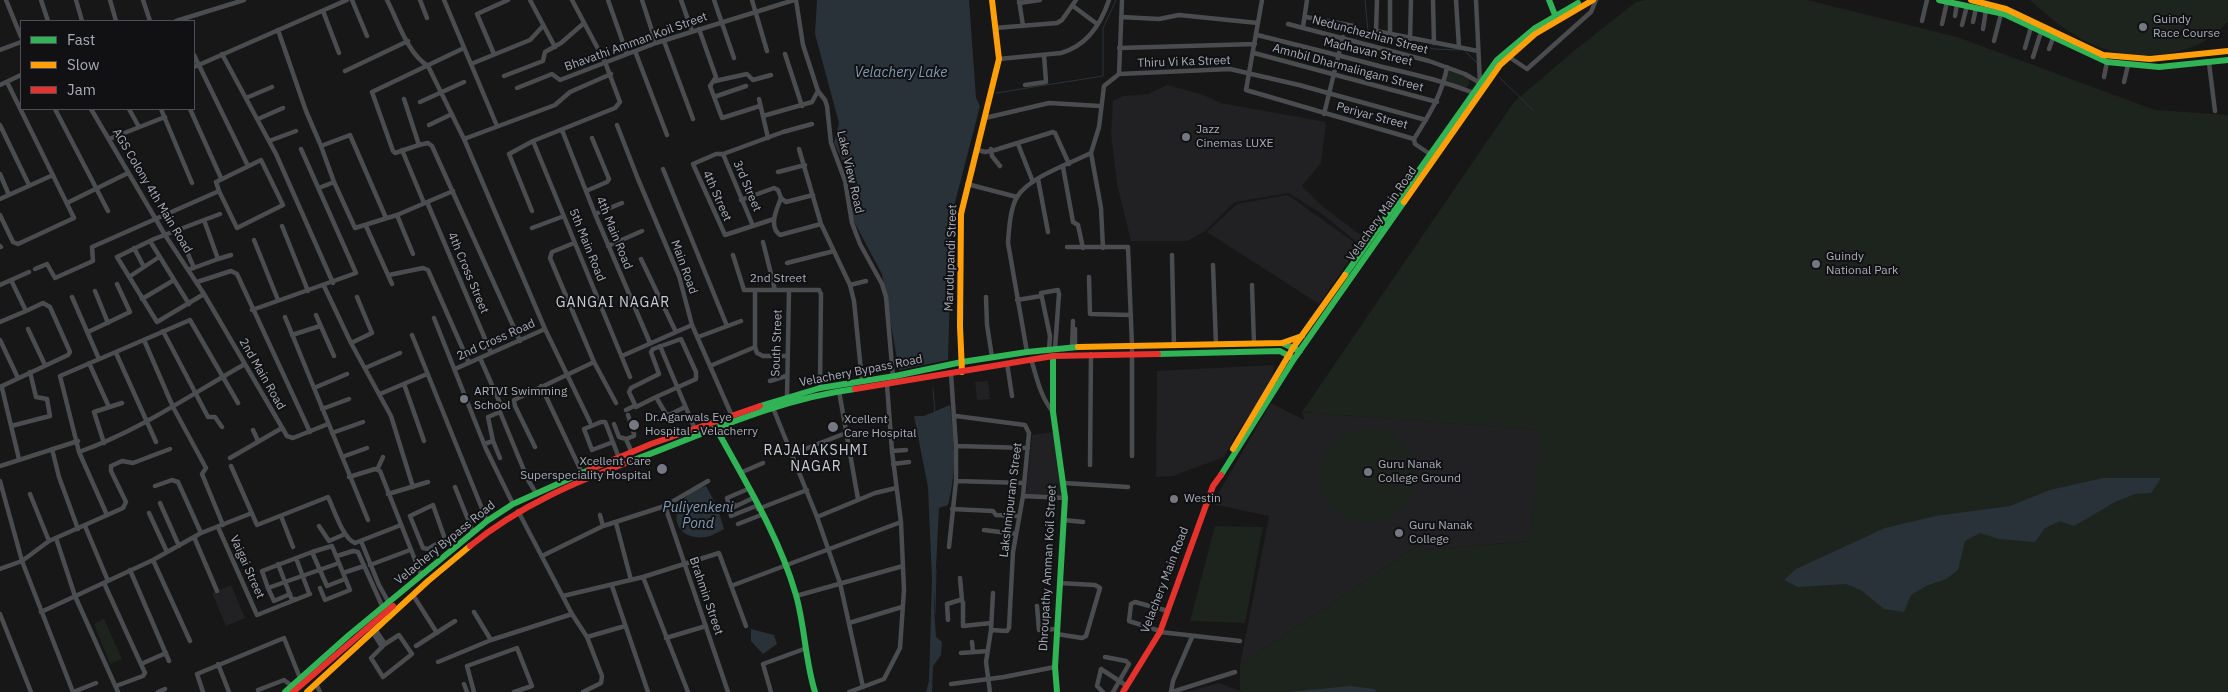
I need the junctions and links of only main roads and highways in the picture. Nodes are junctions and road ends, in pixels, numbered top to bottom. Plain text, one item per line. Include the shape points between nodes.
1 (992, 0) edge
2 (1549, 0) edge
3 (1585, 0) edge
4 (1595, 0) edge
5 (1938, 0) edge
6 (1969, 3) edge
7 (2004, 12) junction
8 (1555, 15) junction
9 (2228, 52) edge
10 (2228, 60) edge
11 (1302, 336) junction
12 (1282, 343) junction
13 (1297, 350) junction
14 (1052, 351) junction
15 (1292, 357) junction
16 (962, 362) junction
17 (962, 372) junction
18 (717, 430) junction
19 (651, 444) junction
20 (653, 453) junction
21 (584, 476) junction
22 (430, 568) junction
23 (295, 684) edge
24 (1125, 689) edge
25 (285, 692) edge
26 (307, 692) edge
27 (815, 692) edge
28 (1057, 692) edge

1 - 16 main road, Marudupandi Street via 999,59 961,214
2 - 8 main road
3 - 8 main road, Velachery Main Road
4 - 13 main road, Velachery Main Road via 1535,34 1508,57 1476,97
5 - 6 main road
6 - 7 main road
6 - 7 main road via 1976,8
7 - 9 main road via 2118,58 2163,60
7 - 10 main road via 2107,62 2159,67
8 - 11 main road, Velachery Main Road via 1512,45 1480,83
11 - 12 main road
11 - 13 main road, Velachery Main Road
12 - 13 main road, Velachery Bypass Road
12 - 14 main road, Velachery Bypass Road
13 - 15 main road, Velachery Main Road
14 - 15 main road, Velachery Bypass Road via 1091,354 1280,351
14 - 16 main road, Velachery Bypass Road
14 - 17 main road, Velachery Bypass Road
14 - 28 main road, Dhroupathy Amman Koil Street via 1053,412 1065,498 1055,667
15 - 24 main road, Velachery Main Road via 1240,436 1213,486 1160,631
16 - 17 main road, Marudupandi Street
16 - 19 main road, Velachery Bypass Road via 820,388
17 - 18 main road, Velachery Bypass Road via 819,394
18 - 20 main road, Velachery Bypass Road
18 - 27 main road via 785,565 796,596
19 - 20 main road
19 - 21 main road, Velachery Bypass Road
20 - 21 main road, Velachery Bypass Road
21 - 22 main road, Velachery Bypass Road via 513,504
21 - 26 main road, Velachery Bypass Road via 491,529
22 - 23 main road, Velachery Bypass Road
22 - 23 main road via 429,575
23 - 25 main road

